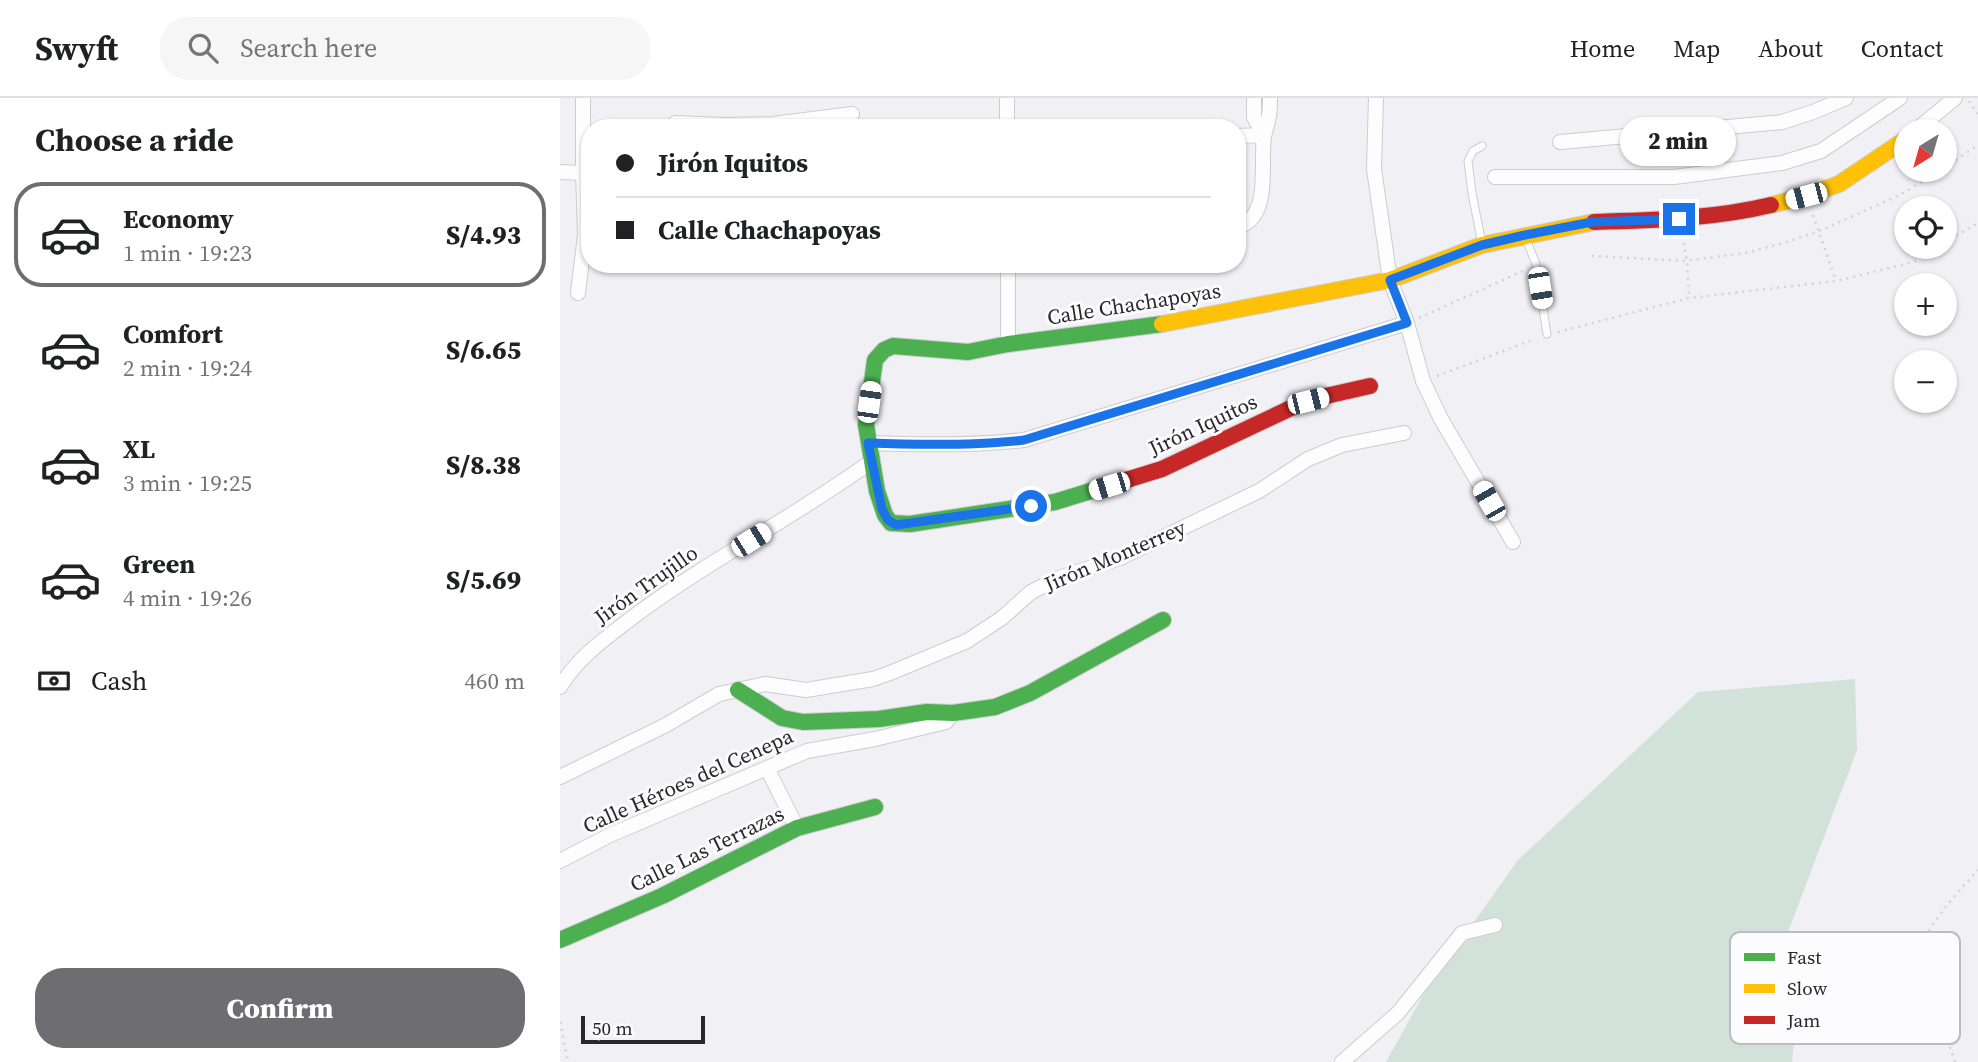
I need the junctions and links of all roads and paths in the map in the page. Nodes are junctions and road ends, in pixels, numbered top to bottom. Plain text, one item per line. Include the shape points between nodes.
1 (583, 98) edge
2 (1007, 98) edge
3 (1254, 98) edge
4 (1270, 98) edge
5 (1376, 98) edge
6 (1846, 98) edge
7 (1900, 98) edge
8 (1955, 98) edge
9 (1967, 98) edge
10 (852, 114) dead end
11 (1978, 114) edge
12 (583, 119) edge
13 (812, 119) edge
14 (1007, 119) edge
15 (1930, 119) edge
16 (1264, 135) junction
17 (1246, 136) edge
18 (1560, 142) dead end
19 (1978, 145) edge
20 (1482, 146) dead end
21 (1894, 149) edge
22 (1957, 159) edge
23 (560, 172) edge
24 (581, 173) edge
25 (1495, 177) dead end
26 (1921, 182) edge
27 (1806, 196) junction
28 (1978, 223) edge
29 (1246, 224) edge
30 (1819, 231) junction
31 (1525, 235) junction
32 (1957, 235) edge
33 (1482, 245) junction
34 (1592, 256) dead end
35 (1919, 259) edge
36 (1536, 264) junction
37 (581, 273) edge
38 (1007, 273) edge
39 (1390, 280) junction
40 (1836, 281) junction
41 (578, 293) dead end
42 (1407, 323) junction
43 (1548, 334) junction
44 (1008, 344) junction
45 (1423, 381) junction
46 (1370, 386) dead end
47 (1404, 433) dead end
48 (868, 443) junction
49 (872, 461) junction
50 (1513, 542) dead end
51 (1163, 620) dead end
52 (560, 687) edge
53 (738, 690) junction
54 (953, 713) junction
55 (767, 768) junction
56 (560, 777) edge
57 (875, 807) dead end
58 (797, 828) junction
59 (560, 861) edge
60 (1978, 870) edge
61 (1495, 925) dead end
62 (1930, 932) edge
63 (560, 940) edge
64 (560, 1022) edge
65 (1950, 1044) edge
66 (568, 1062) edge
67 (1342, 1062) edge
68 (1955, 1062) edge

1 - 12 street
2 - 14 street
3 - 16 street via 1254,117
4 - 16 street
5 - 39 street via 1374,169
6 - 18 street via 1782,122
7 - 25 street via 1821,152 1782,163 1674,177
8 - 15 street
9 - 11 path
10 - 13 street
16 - 17 street
16 - 29 street via 1261,198
19 - 22 path
20 - 33 lane via 1468,161
21 - 27 street, Calle Chachapoyas via 1839,184
23 - 24 street
26 - 30 path
27 - 30 path
27 - 31 street, Calle Chachapoyas via 1741,212 1592,222
28 - 32 path
30 - 34 path via 1750,252 1687,261
30 - 40 path
31 - 33 street, Calle Chachapoyas
31 - 36 lane
33 - 39 street, Calle Chachapoyas
35 - 40 path
36 - 42 path
36 - 43 lane
37 - 41 street
38 - 44 street
39 - 42 street
39 - 44 street, Calle Chachapoyas via 1140,328
40 - 43 path via 1689,298
42 - 45 street
42 - 48 street via 1024,440
43 - 45 path
44 - 48 street, Calle Chachapoyas via 968,352 897,346 880,351 866,424
45 - 50 street
46 - 49 street, Jirón Iquitos via 1308,401 1162,469 1055,502 910,524 888,520
47 - 53 street, Jirón Monterrey via 1342,445 1308,459 1259,491 1143,547 1031,592 967,641 890,673 806,690 765,684
48 - 49 street
49 - 52 street, Jirón Trujillo via 664,594 594,647
51 - 54 street, Calle Héroes del Cenepa via 1030,693 995,708
53 - 54 street, Calle Héroes del Cenepa via 782,718 803,722
53 - 56 street, Jirón Monterrey via 719,694
54 - 55 street, Calle Héroes del Cenepa via 946,722 807,751
55 - 58 street
55 - 59 street, Calle Héroes del Cenepa
57 - 58 street, Calle Las Terrazas
58 - 63 street, Calle Las Terrazas via 662,896
60 - 62 path
61 - 67 street via 1462,933 1398,1013
64 - 66 path
65 - 68 path

